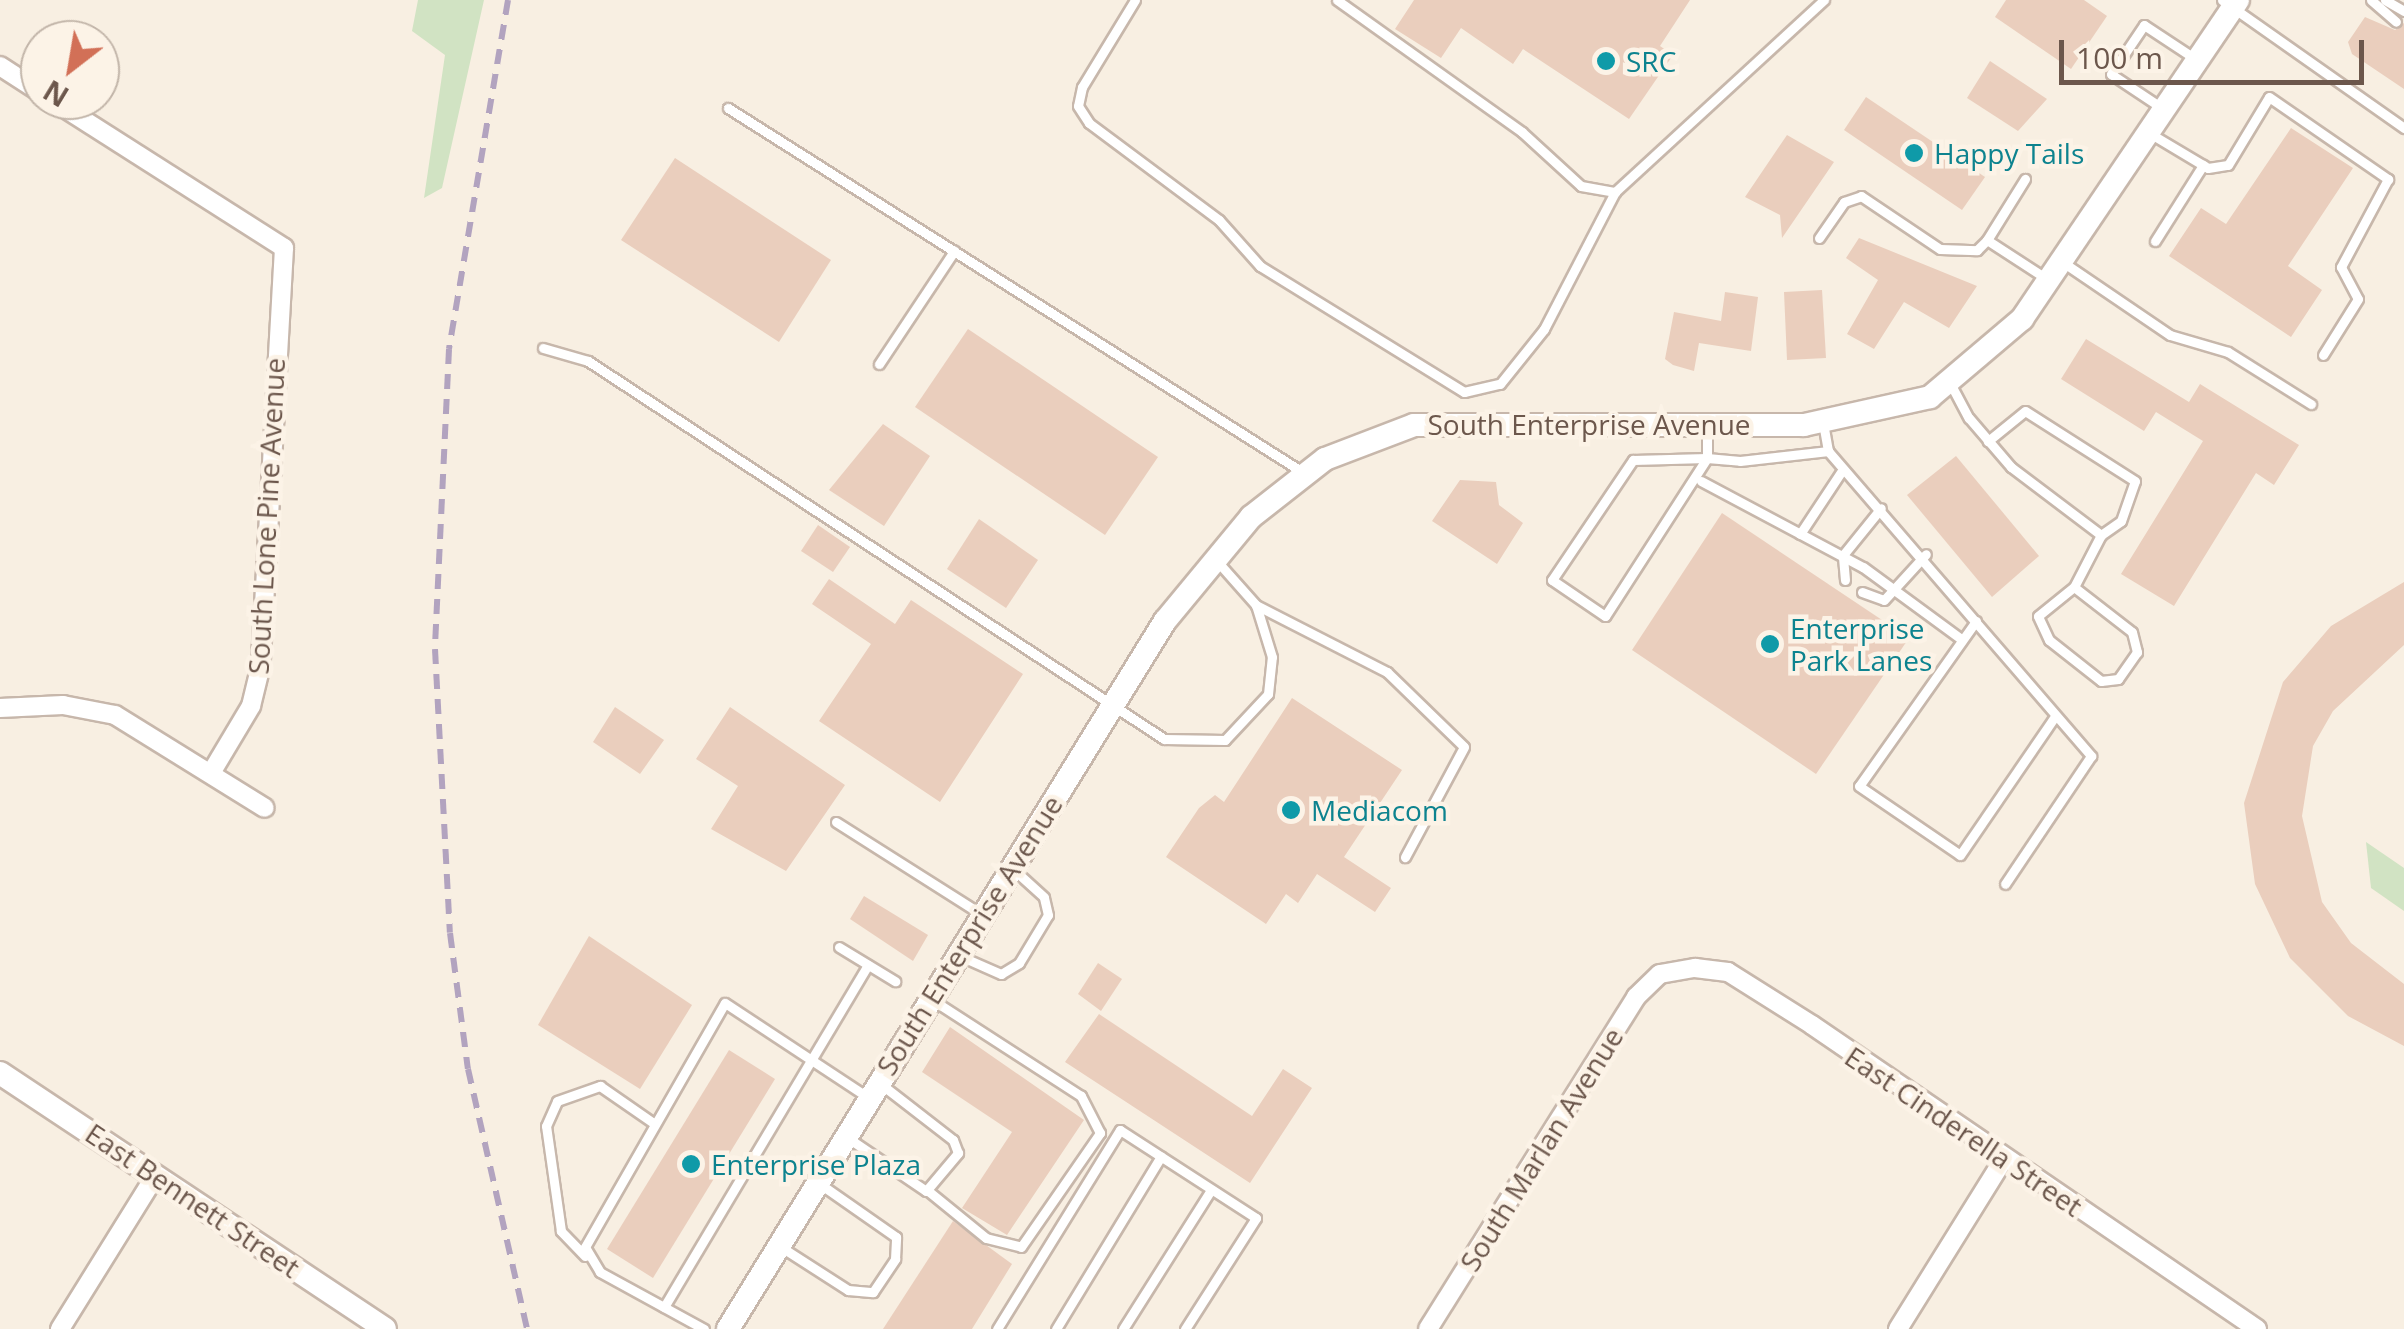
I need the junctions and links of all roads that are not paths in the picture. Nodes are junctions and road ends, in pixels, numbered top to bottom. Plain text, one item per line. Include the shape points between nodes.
1 (1135, 0) edge
2 (1338, 0) edge
3 (1824, 0) edge
4 (2371, 0) edge
5 (2385, 0) edge
6 (2231, 3) edge
7 (2404, 11) edge
8 (2396, 22) dead end
9 (2198, 60) junction
10 (728, 108) dead end
11 (2164, 109) junction
12 (83, 120) edge
13 (2404, 128) edge
14 (2149, 132) junction
15 (2203, 165) junction
16 (2025, 179) dead end
17 (1615, 192) junction
18 (1819, 238) dead end
19 (1987, 240) junction
20 (2155, 241) dead end
21 (954, 251) junction
22 (2056, 271) junction
23 (543, 348) dead end
24 (2323, 355) dead end
25 (878, 364) dead end
26 (1950, 383) junction
27 (2312, 404) dead end
28 (1707, 423) junction
29 (1823, 424) junction
30 (1988, 441) junction
31 (1828, 451) junction
32 (1707, 458) junction
33 (1841, 472) junction
34 (1304, 473) junction
35 (1701, 480) junction
36 (1881, 508) junction
37 (1800, 534) junction
38 (2100, 535) junction
39 (1926, 554) junction
40 (1842, 555) junction
41 (1214, 557) junction
42 (1845, 580) dead end
43 (2074, 586) junction
44 (1900, 590) junction
45 (1862, 592) dead end
46 (1256, 605) junction
47 (1976, 620) junction
48 (1962, 639) junction
49 (1112, 705) junction
50 (0, 708) edge
51 (2055, 716) junction
52 (211, 773) junction
53 (265, 808) dead end
54 (836, 822) dead end
55 (1406, 857) dead end
56 (1011, 868) junction
57 (2005, 884) dead end
58 (982, 915) junction
59 (838, 947) dead end
60 (957, 955) junction
61 (868, 965) junction
62 (1660, 974) joint
63 (895, 981) dead end
64 (930, 999) junction
65 (812, 1060) junction
66 (0, 1073) edge
67 (874, 1090) junction
68 (652, 1122) junction
69 (845, 1136) junction
70 (1161, 1156) junction
71 (2004, 1159) junction
72 (156, 1175) junction
73 (818, 1182) junction
74 (927, 1190) junction
75 (1211, 1190) junction
76 (779, 1246) junction
77 (586, 1257) junction
78 (664, 1307) junction
79 (60, 1329) edge
80 (385, 1329) edge
81 (704, 1329) edge
82 (728, 1329) edge
83 (997, 1329) edge
84 (1056, 1329) edge
85 (1124, 1329) edge
86 (1186, 1329) edge
87 (1428, 1329) edge
88 (1898, 1329) edge
89 (2257, 1329) edge

1 - 17 lane via 1082,87 1078,106 1089,123 1219,220 1260,266 1464,392 1500,384 1544,329
2 - 17 lane via 1522,132 1581,186
3 - 17 lane
4 - 8 lane
5 - 7 lane
6 - 9 street, South Enterprise Avenue
6 - 13 lane
9 - 11 street, South Enterprise Avenue
9 - 11 lane via 2144,24 2111,74
10 - 21 lane
11 - 14 street, South Enterprise Avenue
12 - 52 street, South Lone Pine Avenue via 284,248 261,664 251,706
14 - 15 lane
14 - 22 street, South Enterprise Avenue
15 - 20 lane
15 - 24 lane via 2228,166 2268,97 2388,179 2341,268 2358,298
16 - 19 lane
18 - 19 lane via 1853,196 1940,249 1976,250
19 - 22 lane
21 - 25 lane
21 - 34 lane
22 - 26 street, South Enterprise Avenue via 2006,338
22 - 27 lane via 2170,335 2228,352
23 - 49 lane via 588,360
26 - 29 street, South Enterprise Avenue via 1896,408
26 - 30 lane
28 - 29 street, South Enterprise Avenue
28 - 32 lane
28 - 34 street, South Enterprise Avenue via 1436,421 1369,438
29 - 31 lane
30 - 38 lane
30 - 38 lane via 2025,411 2136,481 2121,521
31 - 32 lane
31 - 33 lane
32 - 35 lane
32 - 35 lane via 1633,460 1552,580 1605,616
33 - 36 lane
33 - 37 lane
34 - 41 street, South Enterprise Avenue
35 - 37 lane
36 - 39 lane
36 - 40 lane
37 - 40 lane
38 - 43 lane
39 - 44 lane
39 - 47 lane
40 - 42 lane
40 - 44 lane
41 - 46 lane
41 - 49 street, South Enterprise Avenue
43 - 43 lane via 2038,616 2048,640 2102,681 2118,679 2137,652 2132,632
44 - 45 lane via 1884,600
44 - 48 lane
46 - 49 lane via 1272,657 1268,694 1226,740 1164,739
46 - 55 lane via 1386,672 1464,747
47 - 48 lane
47 - 51 lane
48 - 51 lane via 1859,786 1960,856
49 - 56 street, South Enterprise Avenue
50 - 52 street via 115,715
51 - 57 lane via 2091,756
52 - 53 street
54 - 58 lane
56 - 58 street, South Enterprise Avenue
56 - 60 lane via 1044,897 1048,915 1019,963 988,974
58 - 60 street, South Enterprise Avenue
59 - 61 lane
60 - 64 street, South Enterprise Avenue
61 - 63 lane
61 - 65 lane
62 - 71 street, East Cinderella Street via 1728,972
62 - 87 street, South Marlan Avenue
64 - 67 street, South Enterprise Avenue
64 - 74 lane via 1082,1096 1100,1132 1022,1246 986,1238
65 - 67 lane
65 - 68 lane via 725,1003
65 - 78 lane
66 - 72 street, East Bennett Street
67 - 69 street, South Enterprise Avenue
67 - 74 lane via 954,1140 958,1153
68 - 77 lane via 590,1231
68 - 77 lane via 600,1086 557,1101 546,1126 562,1231
69 - 73 street, South Enterprise Avenue
69 - 74 lane
70 - 75 lane
70 - 83 lane via 1120,1130
70 - 84 lane
71 - 88 street
71 - 89 street, East Cinderella Street
72 - 79 street
72 - 80 street, East Bennett Street
73 - 76 street, South Enterprise Avenue
73 - 76 lane via 896,1237 895,1260 873,1292 860,1291
75 - 85 lane
75 - 86 lane via 1256,1218
76 - 82 street, South Enterprise Avenue
77 - 78 lane
78 - 81 lane

